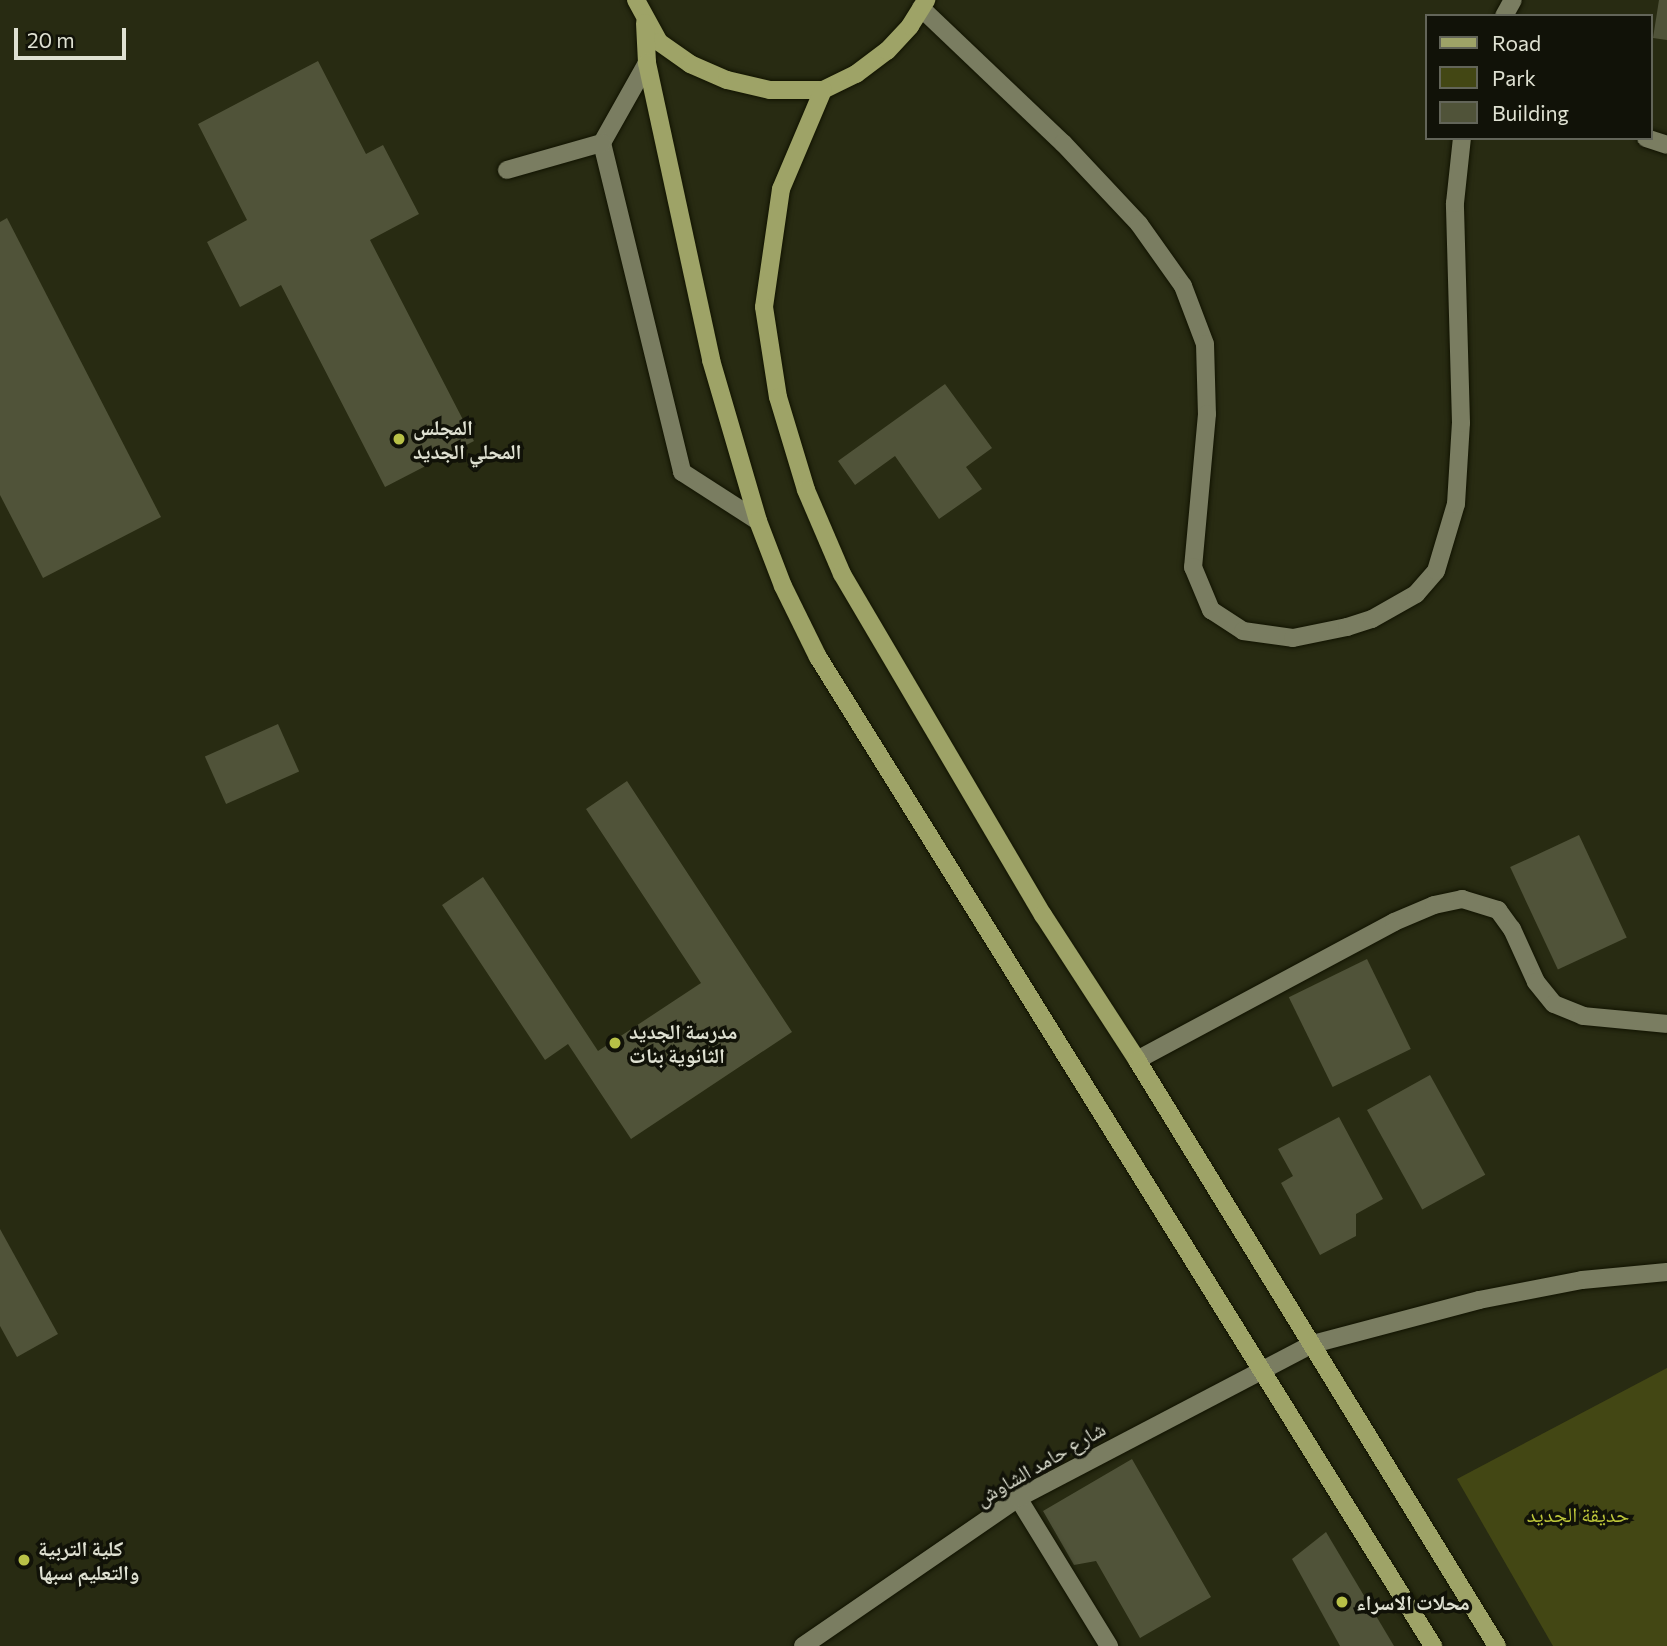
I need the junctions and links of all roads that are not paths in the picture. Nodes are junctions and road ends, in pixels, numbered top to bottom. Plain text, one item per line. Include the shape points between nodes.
1 (636, 0) edge
2 (923, 4) edge
3 (645, 23) junction
4 (647, 63) junction
5 (822, 90) junction
6 (1462, 140) edge
7 (602, 143) junction
8 (507, 170) dead end
9 (758, 521) junction
10 (1667, 1024) edge
11 (1137, 1060) junction
12 (1667, 1272) edge
13 (1312, 1344) junction
14 (1259, 1368) junction
15 (1018, 1498) junction
16 (803, 1646) edge
17 (1109, 1646) edge
18 (1433, 1646) edge
19 (1497, 1646) edge

1 - 3 main road
2 - 5 main road via 887,51 856,74
2 - 6 street via 1139,223 1183,286 1205,344 1207,414 1193,568 1211,610 1243,631 1293,638 1347,627 1372,619 1416,594 1436,571 1456,504 1460,450 1455,203
3 - 4 main road
3 - 5 main road via 669,50 727,80 770,90
4 - 7 street
4 - 9 main road via 711,360
5 - 11 main road via 781,189 764,307 770,364 806,490 842,575 878,641 1043,915
7 - 8 street
7 - 9 street via 682,472
9 - 14 main road via 818,657
10 - 11 street via 1583,1016 1554,1004 1536,982 1499,910 1462,899 1394,922
11 - 13 main road
12 - 13 street, شارع حامد الشاوش via 1593,1279 1479,1300
13 - 14 street, شارع حامد الشاوش
13 - 19 main road
14 - 15 street, شارع حامد الشاوش
14 - 18 main road
15 - 16 street, شارع حامد الشاوش
15 - 17 street

